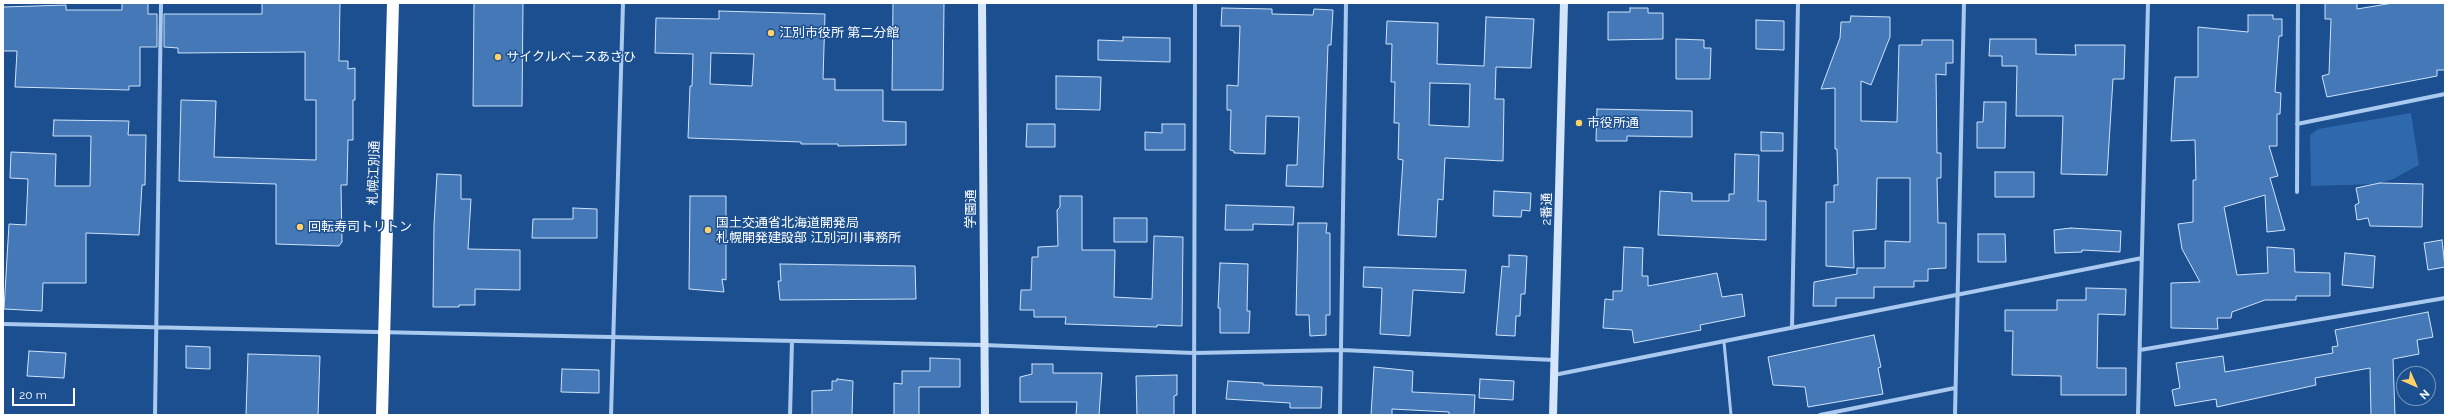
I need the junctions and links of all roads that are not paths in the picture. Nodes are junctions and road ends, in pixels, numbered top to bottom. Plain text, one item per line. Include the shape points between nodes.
1 (161, 3) edge
2 (393, 3) edge
3 (623, 3) edge
4 (982, 3) edge
5 (1195, 3) edge
6 (1346, 3) edge
7 (1564, 3) edge
8 (1798, 3) edge
9 (1964, 3) edge
10 (2148, 3) edge
11 (2298, 3) edge
12 (2445, 94) edge
13 (2297, 124) junction
14 (2297, 192) dead end
15 (2142, 258) junction
16 (1957, 296) junction
17 (2445, 298) edge
18 (3, 324) edge
19 (157, 328) junction
20 (1792, 328) junction
21 (383, 332) junction
22 (612, 337) junction
23 (792, 341) junction
24 (1724, 342) junction
25 (983, 345) junction
26 (1342, 350) junction
27 (2140, 350) junction
28 (1194, 353) junction
29 (1555, 360) junction
30 (1554, 376) junction
31 (1955, 388) junction
32 (155, 415) edge
33 (382, 415) edge
34 (611, 415) edge
35 (790, 415) edge
36 (985, 415) edge
37 (1194, 415) edge
38 (1340, 415) edge
39 (1554, 415) edge
40 (1731, 415) edge
41 (1820, 415) edge
42 (1955, 415) edge
43 (2138, 415) edge

1 - 19 street
2 - 21 highway, 札幌江別通
3 - 22 street
4 - 25 street, 学園通
5 - 28 street
6 - 26 street
7 - 29 street, 2番通
8 - 20 street
9 - 16 street
10 - 15 street
11 - 13 street
12 - 13 street
13 - 14 street
15 - 16 street
15 - 27 street
16 - 20 street
16 - 31 street
17 - 27 street
18 - 19 street
19 - 21 street
19 - 32 street
20 - 24 street
21 - 22 street
21 - 33 highway, 札幌江別通
22 - 23 street
22 - 34 street
23 - 25 street
23 - 35 street
24 - 30 street
24 - 40 lane
25 - 28 street
25 - 36 street, 学園通
26 - 28 street
26 - 29 street
26 - 38 street
27 - 43 street
28 - 37 street
29 - 30 street, 2番通
30 - 39 street, 2番通
31 - 41 street
31 - 42 street

